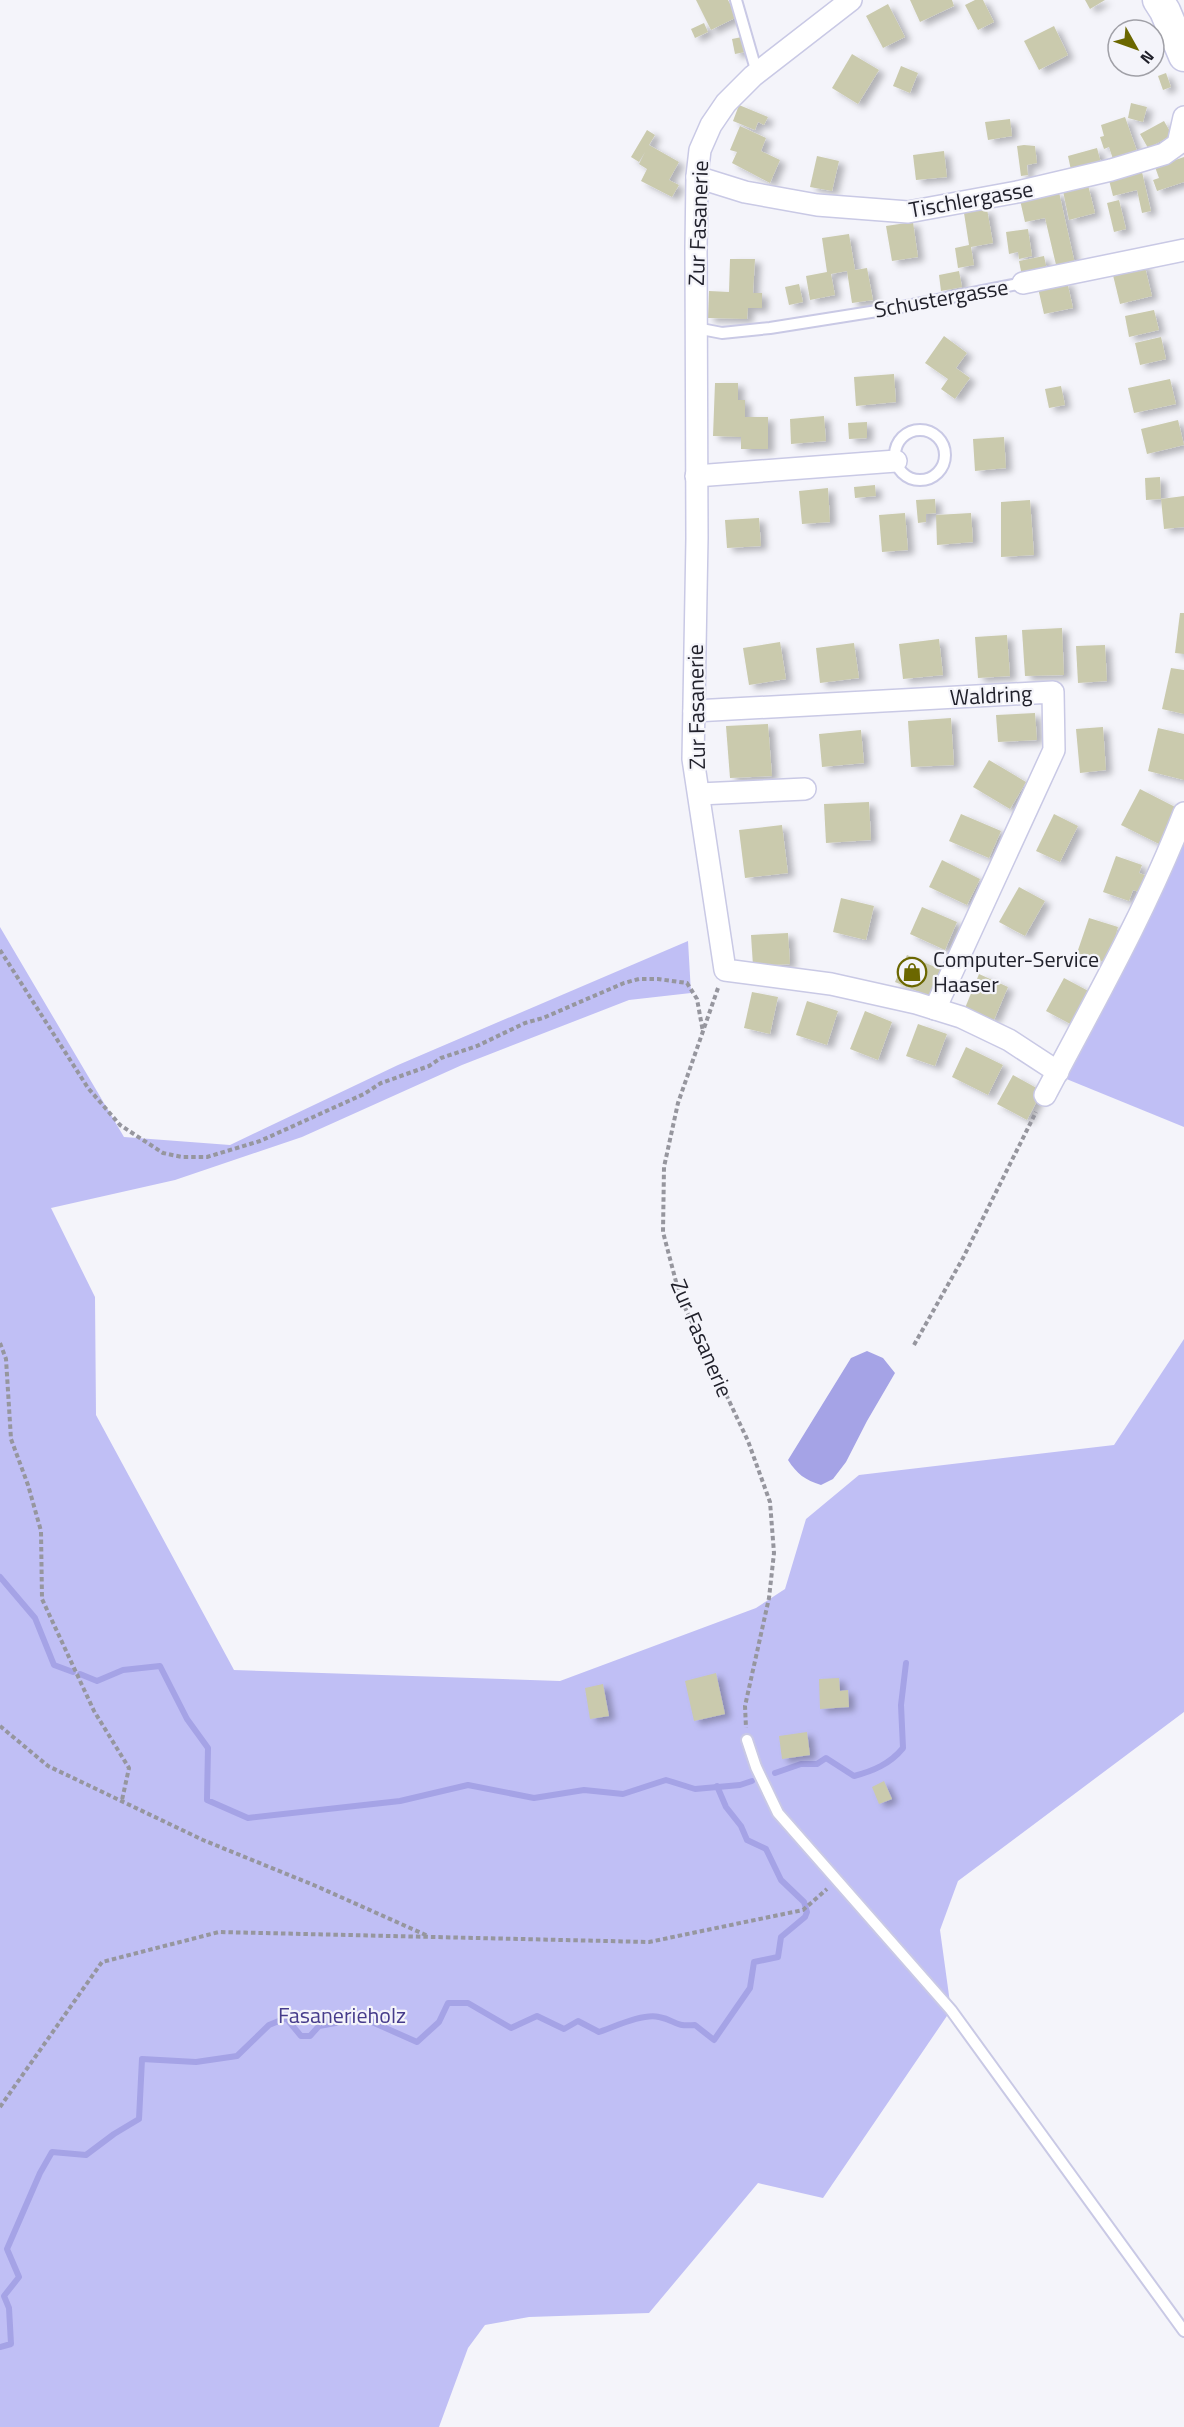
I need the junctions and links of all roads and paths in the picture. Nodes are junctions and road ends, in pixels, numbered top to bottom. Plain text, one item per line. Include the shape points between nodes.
1 (736, 0) edge
2 (851, 0) edge
3 (1158, 0) edge
4 (1184, 56) edge
5 (757, 73) junction
6 (1184, 117) edge
7 (697, 177) junction
8 (1184, 250) edge
9 (1023, 283) joint
10 (696, 328) junction
11 (896, 461) junction
12 (696, 476) junction
13 (694, 711) junction
14 (805, 789) dead end
15 (699, 794) junction
16 (1184, 813) edge
17 (0, 950) edge
18 (725, 970) junction
19 (935, 1009) junction
20 (703, 1032) junction
21 (1058, 1072) junction
22 (1046, 1095) joint
23 (0, 1343) edge
24 (914, 1345) dead end
25 (0, 1726) edge
26 (747, 1740) joint
27 (122, 1800) junction
28 (837, 1881) junction
29 (432, 1938) junction
30 (0, 2108) edge
31 (1184, 2331) edge

1 - 5 lane
2 - 5 street, Zur Fasanerie
3 - 4 street
5 - 7 street, Zur Fasanerie via 726,103 711,125 700,150
6 - 7 street, Tischlergasse via 1178,144 1164,154 1017,192 908,212 817,205 746,192
7 - 10 street, Zur Fasanerie
8 - 9 street, Schustergasse
9 - 10 lane, Schustergasse via 770,328 722,333
10 - 12 street, Zur Fasanerie
11 - 11 lane via 905,475 929,479 942,468 945,452 938,437 916,430 902,438
11 - 12 street
12 - 13 street, Zur Fasanerie
13 - 15 street, Zur Fasanerie via 693,759
13 - 19 street, Waldring via 1053,692 1054,750
14 - 15 street, Zur Fasanerie
15 - 18 street, Zur Fasanerie
16 - 21 street via 1164,865
17 - 20 path via 88,1088 120,1125 163,1153 182,1157 207,1156 260,1141 381,1083 639,979 687,983 697,999
18 - 19 street via 831,984
18 - 20 path, Zur Fasanerie
19 - 21 street via 1009,1040
20 - 26 path, Zur Fasanerie via 678,1102 664,1167 663,1232 680,1297 748,1441 770,1502 774,1553 769,1598 745,1706
21 - 22 street
22 - 24 path
23 - 27 path via 6,1359 11,1439 40,1531 42,1599 94,1711 129,1768
25 - 27 path via 48,1766
26 - 28 lane via 778,1813
27 - 29 path via 203,1840
28 - 29 path via 803,1910 649,1942
28 - 31 lane via 951,2010
29 - 30 path via 219,1932 102,1962

